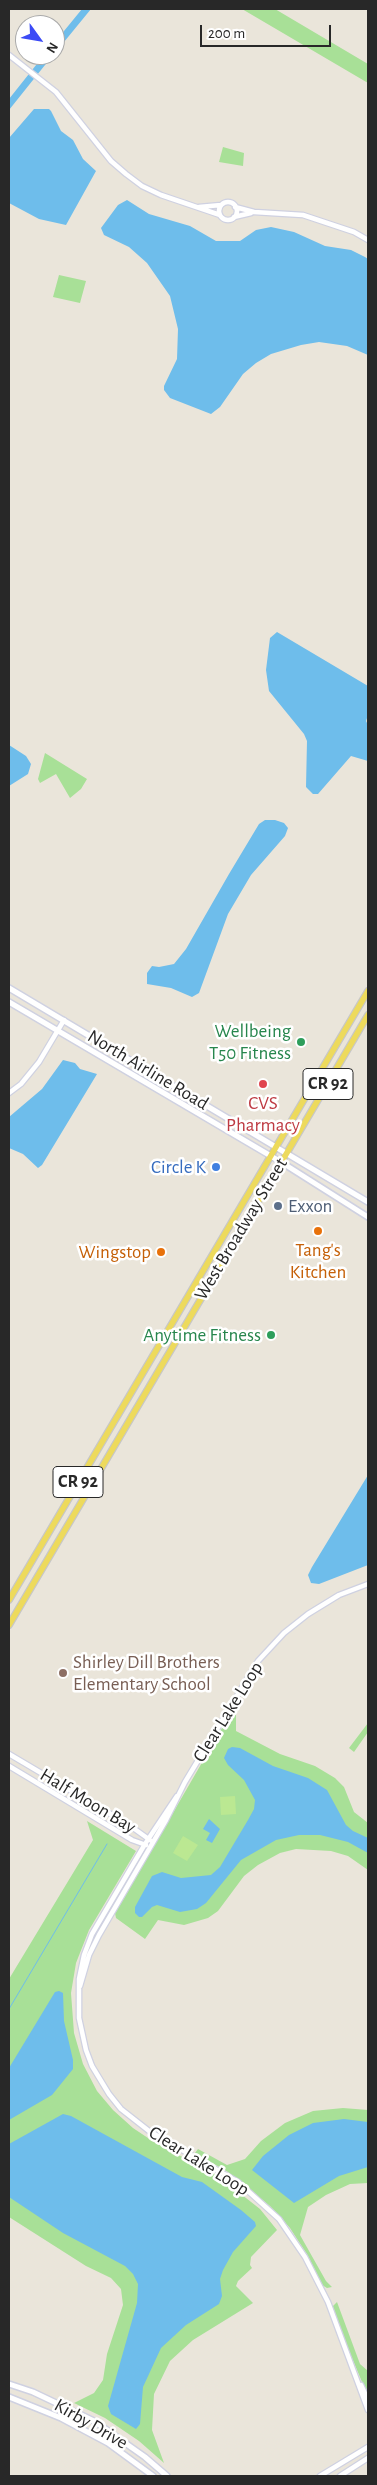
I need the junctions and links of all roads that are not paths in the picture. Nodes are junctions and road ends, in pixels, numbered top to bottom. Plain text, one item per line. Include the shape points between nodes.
1 (9, 55) edge
2 (221, 204) junction
3 (196, 207) junction
4 (235, 207) junction
5 (254, 212) junction
6 (220, 215) junction
7 (233, 218) junction
8 (368, 240) edge
9 (9, 988) edge
10 (368, 991) edge
11 (9, 1002) edge
12 (368, 1015) edge
13 (64, 1020) junction
14 (57, 1031) junction
15 (150, 1071) junction
16 (318, 1076) junction
17 (144, 1082) junction
18 (9, 1093) edge
19 (311, 1111) junction
20 (276, 1146) junction
21 (287, 1152) junction
22 (271, 1156) junction
23 (282, 1162) junction
24 (368, 1202) edge
25 (368, 1217) edge
26 (368, 1584) edge
27 (9, 1600) edge
28 (9, 1625) edge
29 (9, 1754) edge
30 (9, 1766) edge
31 (177, 1796) junction
32 (149, 1837) junction
33 (145, 1844) junction
34 (151, 1845) junction
35 (78, 1994) junction
36 (358, 2380) junction
37 (9, 2384) edge
38 (9, 2397) edge
39 (368, 2400) edge
40 (368, 2410) edge
41 (368, 2448) edge
42 (368, 2458) edge
43 (153, 2476) edge
44 (167, 2476) edge
45 (320, 2476) edge
46 (340, 2476) edge

1 - 3 street via 60,96 111,161 126,174 161,195
2 - 3 street
2 - 4 street via 229,202
2 - 6 street
3 - 6 street
4 - 5 street
4 - 7 street
5 - 7 street
5 - 8 street via 303,215
6 - 7 street via 225,219
9 - 13 main road, North Airline Road
10 - 16 main road, West Broadway Street / CR 92
11 - 14 main road, North Airline Road
12 - 19 main road, West Broadway Street / CR 92
13 - 14 street
13 - 15 main road, North Airline Road
14 - 17 main road, North Airline Road
14 - 18 street via 39,1062
15 - 17 main road
15 - 20 main road, North Airline Road
16 - 19 main road via 323,1084
16 - 20 main road, West Broadway Street / CR 92
17 - 22 main road, North Airline Road
19 - 21 main road, West Broadway Street / CR 92
20 - 21 main road, North Airline Road
20 - 22 main road, West Broadway Street / CR 92
21 - 23 main road, West Broadway Street / CR 92
21 - 24 main road, North Airline Road
22 - 23 main road, North Airline Road
22 - 27 main road, West Broadway Street / CR 92
23 - 25 main road, North Airline Road
23 - 28 main road, West Broadway Street / CR 92
26 - 31 street, Clear Lake Loop via 327,1602 270,1646 250,1673
29 - 32 street, Half Moon Bay
30 - 33 street, Half Moon Bay via 132,1840
31 - 32 street, Clear Lake Loop
31 - 34 street, Clear Lake Loop
32 - 33 street, Clear Lake Loop
32 - 34 street, Half Moon Bay
33 - 34 street, Half Moon Bay
33 - 35 street, Clear Lake Loop via 90,1939 81,1967
34 - 35 street, Clear Lake Loop via 98,1935
35 - 36 street, Clear Lake Loop via 86,2050 108,2094 136,2122 238,2182 279,2219 305,2257 326,2298
36 - 39 street
36 - 40 street, Clear Lake Loop
37 - 44 main road, Kirby Drive via 94,2421
38 - 43 main road, Kirby Drive via 101,2439
41 - 45 street
42 - 46 street

